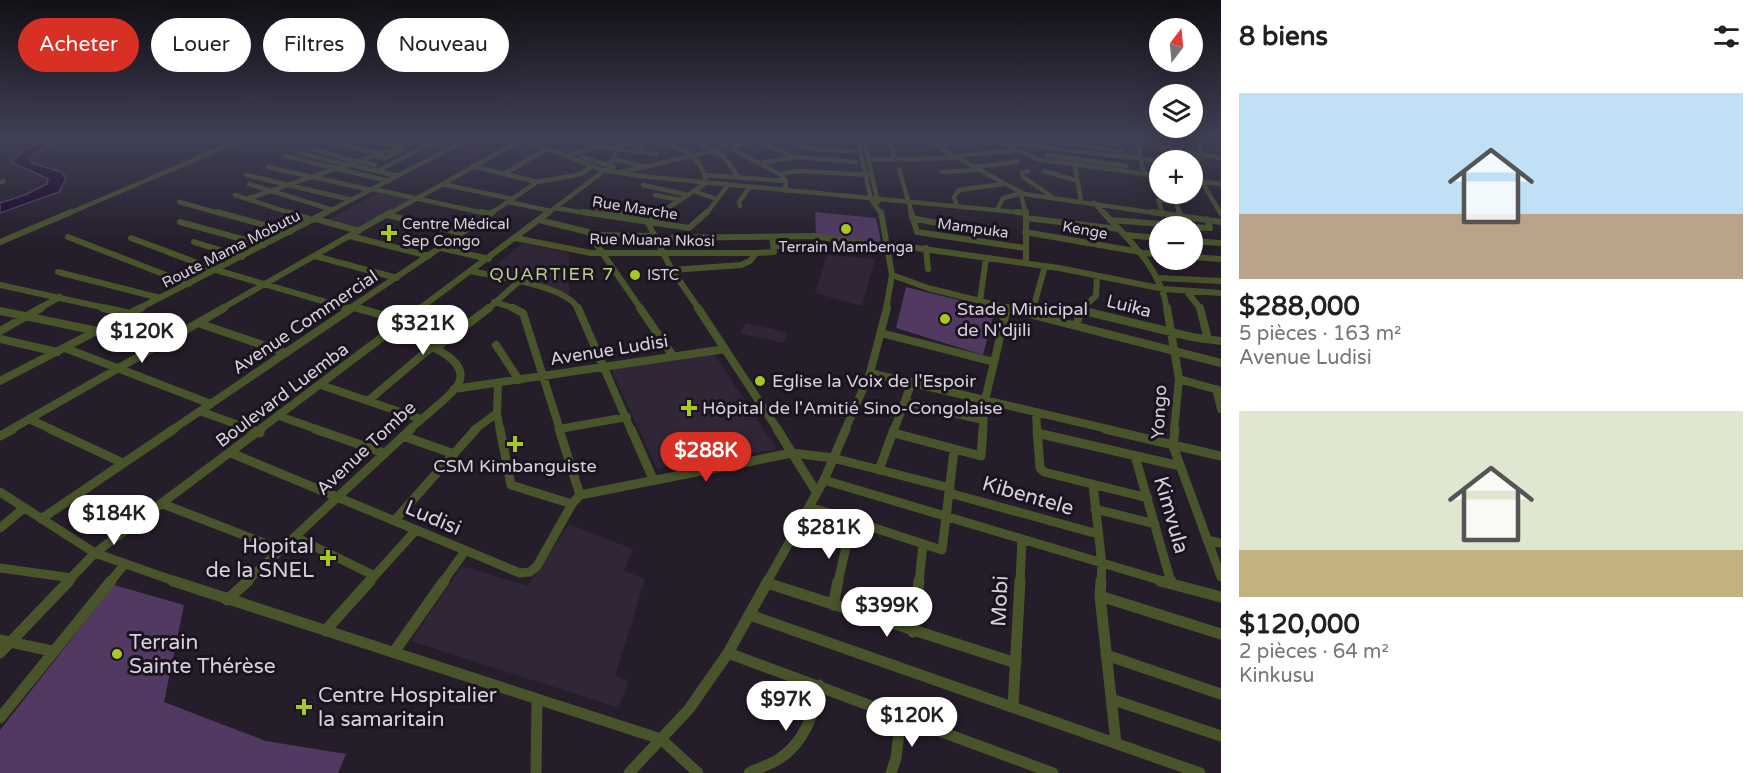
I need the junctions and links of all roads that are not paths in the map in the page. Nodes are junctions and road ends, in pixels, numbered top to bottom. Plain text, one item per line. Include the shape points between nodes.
1 (163, 173) edge
2 (296, 173) edge
3 (318, 173) edge
4 (355, 173) edge
5 (386, 173) edge
6 (403, 173) edge
7 (460, 173) edge
8 (500, 173) edge
9 (582, 173) edge
10 (602, 173) edge
11 (619, 173) edge
12 (737, 173) edge
13 (785, 173) edge
14 (828, 173) edge
15 (900, 173) edge
16 (986, 173) edge
17 (1022, 173) edge
18 (1051, 173) edge
19 (1077, 173) edge
20 (1138, 173) edge
21 (504, 174) joint
22 (780, 174) joint
23 (1144, 174) joint
24 (246, 175) dead end
25 (706, 175) joint
26 (857, 175) joint
27 (868, 175) junction
28 (1149, 175) edge
29 (310, 176) junction
30 (398, 176) junction
31 (738, 176) junction
32 (389, 181) junction
33 (786, 181) junction
34 (1078, 181) junction
35 (537, 182) junction
36 (1203, 182) edge
37 (706, 183) junction
38 (249, 184) dead end
39 (287, 184) junction
40 (442, 184) junction
41 (1005, 184) junction
42 (1203, 184) edge
43 (1221, 184) edge
44 (643, 185) dead end
45 (728, 185) junction
46 (750, 188) junction
47 (270, 190) junction
48 (372, 190) junction
49 (694, 191) junction
50 (785, 191) junction
51 (1021, 194) junction
52 (235, 195) dead end
53 (655, 195) dead end
54 (688, 195) junction
55 (1052, 197) junction
56 (247, 199) junction
57 (417, 199) junction
58 (716, 199) junction
59 (871, 199) junction
60 (352, 200) junction
61 (511, 200) junction
62 (680, 200) junction
63 (1081, 201) junction
64 (179, 202) dead end
65 (878, 202) junction
66 (908, 202) junction
67 (1094, 203) junction
68 (1159, 204) edge
69 (1176, 204) edge
70 (740, 206) dead end
71 (957, 206) junction
72 (596, 208) dead end
73 (555, 209) junction
74 (333, 210) junction
75 (996, 210) junction
76 (1162, 212) junction
77 (387, 214) junction
78 (490, 214) junction
79 (1221, 214) edge
80 (1180, 215) junction
81 (1026, 216) junction
82 (912, 218) junction
83 (1207, 219) junction
84 (314, 220) junction
85 (541, 220) junction
86 (1110, 220) junction
87 (651, 221) junction
88 (180, 222) dead end
89 (1221, 222) edge
90 (1149, 223) edge
91 (1203, 228) edge
92 (1119, 229) junction
93 (359, 231) junction
94 (1025, 231) junction
95 (290, 232) junction
96 (462, 233) junction
97 (992, 234) dead end
98 (590, 235) junction
99 (1125, 235) junction
100 (350, 236) junction
101 (68, 237) dead end
102 (656, 237) junction
103 (772, 237) junction
104 (1149, 237) edge
105 (131, 238) dead end
106 (517, 238) junction
107 (0, 242) edge
108 (194, 242) dead end
109 (1203, 242) edge
110 (1221, 243) edge
111 (264, 245) junction
112 (774, 246) junction
113 (888, 246) junction
114 (801, 247) dead end
115 (441, 248) junction
116 (926, 248) junction
117 (1025, 248) junction
118 (663, 252) junction
119 (1141, 252) junction
120 (603, 253) junction
121 (756, 253) junction
122 (1149, 253) edge
123 (315, 256) junction
124 (429, 256) junction
125 (242, 257) junction
126 (986, 258) junction
127 (1203, 258) edge
128 (489, 259) junction
129 (1221, 260) edge
130 (1026, 263) junction
131 (1045, 266) junction
132 (928, 269) dead end
133 (216, 270) junction
134 (672, 270) junction
135 (473, 271) junction
136 (58, 273) dead end
137 (892, 275) junction
138 (1097, 276) junction
139 (397, 278) junction
140 (1158, 278) junction
141 (1221, 281) edge
142 (517, 283) junction
143 (189, 284) junction
144 (267, 284) junction
145 (0, 285) edge
146 (1164, 289) junction
147 (1187, 292) junction
148 (1221, 293) edge
149 (60, 297) junction
150 (160, 298) junction
151 (980, 301) junction
152 (494, 303) junction
153 (1007, 307) junction
154 (352, 308) junction
155 (1080, 310) junction
156 (0, 311) edge
157 (130, 314) junction
158 (1032, 314) junction
159 (26, 317) junction
160 (407, 322) junction
161 (198, 323) junction
162 (1076, 325) junction
163 (0, 331) edge
164 (97, 331) junction
165 (393, 332) junction
166 (1171, 332) junction
167 (881, 333) junction
168 (0, 339) edge
169 (1208, 339) junction
170 (1221, 341) edge
171 (496, 345) dead end
172 (434, 347) junction
173 (725, 349) junction
174 (61, 350) junction
175 (1174, 350) junction
176 (286, 352) junction
177 (673, 356) junction
178 (994, 362) junction
179 (1221, 362) edge
180 (605, 366) junction
181 (119, 368) junction
182 (0, 372) edge
183 (870, 373) junction
184 (11, 375) junction
185 (542, 377) junction
186 (1179, 379) junction
187 (519, 380) junction
188 (0, 381) edge
189 (912, 382) junction
190 (498, 384) junction
191 (323, 386) junction
192 (454, 389) junction
193 (1219, 390) edge
194 (369, 400) junction
195 (986, 400) junction
196 (906, 402) junction
197 (211, 404) junction
198 (1221, 409) edge
199 (200, 411) junction
200 (1036, 412) junction
201 (497, 413) junction
202 (281, 417) junction
203 (627, 417) junction
204 (29, 419) junction
205 (421, 419) junction
206 (983, 420) junction
207 (559, 429) junction
208 (260, 433) junction
209 (894, 433) junction
210 (1037, 433) junction
211 (0, 436) edge
212 (403, 436) junction
213 (1173, 446) junction
214 (954, 451) junction
215 (384, 453) junction
216 (454, 453) junction
217 (792, 453) junction
218 (233, 454) junction
219 (1135, 456) junction
220 (1221, 456) edge
221 (833, 458) junction
222 (123, 463) junction
223 (1180, 466) junction
224 (879, 470) junction
225 (653, 479) junction
226 (824, 480) junction
227 (1093, 484) junction
228 (950, 490) junction
229 (0, 492) edge
230 (817, 493) junction
231 (580, 495) junction
232 (336, 497) junction
233 (1148, 498) junction
234 (572, 504) junction
235 (165, 505) junction
236 (810, 507) junction
237 (24, 508) junction
238 (1095, 509) junction
239 (41, 519) junction
240 (947, 519) junction
241 (394, 521) junction
242 (852, 521) junction
243 (1155, 524) junction
244 (0, 528) edge
245 (416, 530) junction
246 (1098, 534) junction
247 (295, 537) junction
248 (1022, 540) junction
249 (1207, 540) junction
250 (1221, 543) edge
251 (923, 545) junction
252 (282, 550) junction
253 (465, 550) junction
254 (98, 554) junction
255 (124, 565) junction
256 (1102, 565) junction
257 (0, 568) edge
258 (373, 575) junction
259 (1221, 576) edge
260 (72, 578) junction
261 (767, 583) junction
262 (1172, 584) junction
263 (1100, 596) junction
264 (1221, 597) edge
265 (227, 600) junction
266 (832, 605) junction
267 (750, 615) junction
268 (326, 631) junction
269 (913, 632) junction
270 (1221, 634) edge
271 (5, 641) edge
272 (52, 651) junction
273 (394, 652) junction
274 (0, 653) edge
275 (728, 653) junction
276 (1106, 655) junction
277 (1016, 663) junction
278 (819, 685) junction
279 (1221, 694) edge
280 (537, 699) junction
281 (1111, 699) junction
282 (1013, 706) junction
283 (901, 715) junction
284 (0, 718) edge
285 (1221, 736) edge
286 (661, 739) junction
287 (1116, 743) junction
288 (536, 773) edge
289 (629, 773) edge
290 (698, 773) edge
291 (749, 773) edge
292 (891, 773) edge
293 (1052, 773) edge
294 (1200, 773) edge

1 - 107 street
2 - 29 street
3 - 29 street
4 - 32 street
5 - 30 street
6 - 30 street, Route Mama Mobutu
7 - 40 street
8 - 21 street
9 - 35 street, Avenue Commercial
10 - 73 street, Boulevard Luemba
11 - 37 street
12 - 31 street
13 - 22 street
14 - 26 street
15 - 66 street
16 - 41 street
17 - 55 street
18 - 34 street
19 - 34 street
20 - 23 street
21 - 35 street
22 - 33 street
23 - 28 street
24 - 39 street
25 - 31 street
25 - 37 street
26 - 27 street
27 - 59 street
27 - 65 street
29 - 39 street
29 - 48 street
30 - 32 street, Route Mama Mobutu
31 - 33 street
32 - 48 street, Route Mama Mobutu
33 - 50 street
34 - 63 street
35 - 61 street, Avenue Commercial
36 - 43 street
37 - 45 street
37 - 49 street
38 - 47 street
39 - 47 street
39 - 60 street
40 - 57 street
40 - 61 street, Rue Marche
41 - 51 street
41 - 71 street via 959,190 954,197
42 - 79 street
44 - 54 street
45 - 46 street
45 - 58 street, Rue Marche
46 - 50 street
46 - 70 street
47 - 56 street
47 - 74 street
48 - 57 street
48 - 60 street, Route Mama Mobutu
49 - 54 street
49 - 58 street
50 - 59 street
51 - 55 street
51 - 75 street via 1003,198
51 - 81 street
52 - 56 street
53 - 62 street
54 - 62 street
55 - 63 street
56 - 84 street
57 - 77 street
57 - 78 street
58 - 87 street, Rue Marche via 692,227
59 - 65 street
60 - 74 street, Route Mama Mobutu
61 - 73 street, Rue Marche
61 - 78 street, Avenue Commercial
62 - 87 street
63 - 67 street
64 - 95 street
65 - 66 street, Kenge
65 - 113 street
66 - 71 street, Kenge
66 - 82 street
67 - 76 street
67 - 86 street, Yongo
68 - 76 street
69 - 80 street
71 - 75 street, Kenge
72 - 87 street
73 - 85 street, Boulevard Luemba
73 - 87 street, Rue Marche
74 - 84 street, Route Mama Mobutu
75 - 81 street, Kenge
76 - 80 street
77 - 93 street
77 - 96 street
78 - 96 street, Avenue Commercial
80 - 83 street
81 - 92 street, Kenge
81 - 94 street
82 - 97 street
82 - 117 street, Mampuka via 917,232
83 - 89 street
83 - 91 street via 1210,228
84 - 93 street
84 - 95 street, Route Mama Mobutu
85 - 98 street via 584,229
85 - 106 street, Boulevard Luemba
86 - 90 street
86 - 92 street, Yongo
87 - 102 street
88 - 111 street
92 - 99 street, Yongo
93 - 100 street
94 - 117 street
94 - 119 street, Kenge
95 - 111 street, Route Mama Mobutu
96 - 115 street, Avenue Commercial
98 - 102 street
98 - 120 street
99 - 104 street, Kenge
99 - 119 street, Yongo
100 - 123 street
100 - 124 street
101 - 143 street
102 - 103 street
102 - 118 street
103 - 112 street
103 - 113 street via 814,236
105 - 133 street
106 - 120 street, Rue Muana Nkosi
106 - 128 street, Boulevard Luemba
108 - 125 street
109 - 110 street
111 - 125 street, Route Mama Mobutu
112 - 114 street
112 - 121 street, Rue Muana Nkosi via 771,253
113 - 116 street
113 - 137 street
115 - 124 street, Avenue Commercial
115 - 128 street
116 - 126 street
116 - 132 street
117 - 130 street
118 - 120 street, Rue Muana Nkosi
118 - 121 street, Rue Muana Nkosi
118 - 134 street
119 - 122 street, Kenge
119 - 140 street, Yongo
120 - 177 street
121 - 134 street via 741,265
123 - 139 street
123 - 144 street
124 - 139 street, Avenue Commercial
125 - 133 street, Route Mama Mobutu
126 - 130 street
126 - 151 street
127 - 129 street
128 - 135 street, Boulevard Luemba
130 - 131 street
131 - 138 street
131 - 158 street
133 - 143 street, Route Mama Mobutu
133 - 144 street
134 - 173 street
135 - 142 street
135 - 160 street, Boulevard Luemba
136 - 150 street
137 - 151 street
137 - 167 street
138 - 146 street
138 - 155 street, Luika via 1096,296
139 - 154 street, Avenue Commercial
140 - 141 street
140 - 146 street, Yongo
142 - 152 street
142 - 180 street via 561,293 575,302
143 - 150 street, Route Mama Mobutu
144 - 154 street
144 - 161 street
145 - 149 street
146 - 147 street
146 - 166 street, Yongo
147 - 148 street
147 - 169 street via 1201,309
149 - 157 street
149 - 159 street
150 - 157 street, Route Mama Mobutu
151 - 153 street
152 - 172 street via 475,321
152 - 185 street via 522,311
153 - 158 street
153 - 178 street, Kibentele
154 - 160 street
154 - 176 street, Avenue Commercial
155 - 162 street, Luika
155 - 166 street, Luika
156 - 159 street
157 - 164 street, Route Mama Mobutu
158 - 162 street
159 - 163 street
159 - 164 street
160 - 165 street, Boulevard Luemba
161 - 176 street
161 - 181 street
162 - 175 street
164 - 174 street, Route Mama Mobutu
165 - 172 street
165 - 191 street, Boulevard Luemba
166 - 169 street, Luika
166 - 175 street, Yongo
167 - 178 street
167 - 183 street
168 - 174 street
169 - 170 street, Luika
171 - 187 street
172 - 192 street via 456,364 461,379
172 - 194 street
173 - 177 street, Avenue Ludisi
173 - 217 street
174 - 181 street
174 - 184 street, Route Mama Mobutu
175 - 179 street
175 - 186 street, Yongo
176 - 197 street, Avenue Commercial
177 - 180 street, Avenue Ludisi
178 - 195 street, Kibentele
180 - 185 street, Avenue Ludisi
180 - 203 street
181 - 197 street
181 - 204 street
182 - 184 street
183 - 189 street
183 - 221 street
184 - 188 street, Route Mama Mobutu
185 - 187 street, Avenue Ludisi
185 - 207 street
186 - 193 street
186 - 213 street, Yongo
187 - 190 street, Avenue Ludisi
189 - 195 street
189 - 196 street
190 - 192 street, Avenue Ludisi
190 - 201 street
191 - 194 street
191 - 202 street, Boulevard Luemba
192 - 205 street, Avenue Tombe
193 - 198 street
194 - 205 street
195 - 200 street
195 - 206 street, Kibentele
196 - 206 street
196 - 209 street
197 - 199 street, Avenue Commercial
199 - 208 street
199 - 222 street, Avenue Commercial
200 - 210 street
200 - 213 street
201 - 216 street
201 - 234 street via 511,484
202 - 208 street, Boulevard Luemba
202 - 215 street
203 - 207 street
203 - 225 street
204 - 211 street
204 - 222 street
205 - 212 street, Avenue Tombe
206 - 214 street, Kibentele via 981,456
207 - 231 street
208 - 218 street, Boulevard Luemba
209 - 214 street
209 - 224 street
210 - 219 street
210 - 227 street via 1042,471
212 - 215 street, Avenue Tombe
212 - 216 street
213 - 220 street
213 - 223 street, Yongo
214 - 228 street
215 - 232 street, Avenue Tombe
216 - 241 street
217 - 221 street
217 - 225 street
217 - 230 street
218 - 232 street, Ludisi
218 - 235 street, Boulevard Luemba
219 - 223 street
219 - 233 street, Kimvula
221 - 224 street, Kibentele
221 - 226 street
222 - 239 street, Avenue Commercial
223 - 249 street, Yongo
224 - 228 street, Kibentele
225 - 231 street
226 - 230 street
226 - 240 street
227 - 233 street
227 - 238 street
228 - 240 street
228 - 246 street, Kibentele
229 - 237 street
230 - 236 street
231 - 234 street
232 - 241 street, Ludisi
232 - 247 street, Avenue Tombe
233 - 243 street, Kimvula
234 - 253 street, Ludisi via 533,572 516,573
235 - 252 street
235 - 254 street, Boulevard Luemba
236 - 242 street
236 - 261 street
237 - 239 street
237 - 244 street
238 - 243 street
238 - 246 street
239 - 254 street
240 - 248 street
240 - 251 street via 942,550
241 - 245 street, Ludisi
242 - 251 street
242 - 266 street
243 - 262 street, Kimvula
245 - 253 street, Ludisi
245 - 258 street
246 - 256 street
247 - 252 street, Avenue Tombe
247 - 258 street
248 - 256 street
248 - 277 street, Mobi
249 - 250 street
249 - 259 street, Yongo
251 - 269 street
252 - 265 street, Avenue Tombe
253 - 273 street
254 - 255 street
254 - 260 street, Boulevard Luemba
255 - 265 street
255 - 272 street
256 - 262 street
256 - 263 street
257 - 260 street
258 - 268 street
260 - 271 street, Boulevard Luemba
261 - 266 street, Mobi
261 - 267 street
262 - 264 street
263 - 270 street
263 - 276 street
265 - 268 street
266 - 269 street, Mobi
267 - 275 street
267 - 282 street
268 - 273 street
269 - 277 street, Mobi
271 - 272 street
271 - 274 street, Boulevard Luemba
272 - 284 street
273 - 280 street
275 - 278 street
275 - 286 street via 700,695
276 - 279 street
276 - 281 street
277 - 282 street, Mobi
278 - 283 street
278 - 291 street via 812,719 804,735 780,758
280 - 286 street
280 - 288 street
281 - 285 street
281 - 287 street
282 - 287 street
283 - 292 street
283 - 293 street
286 - 289 street
286 - 290 street
287 - 294 street

